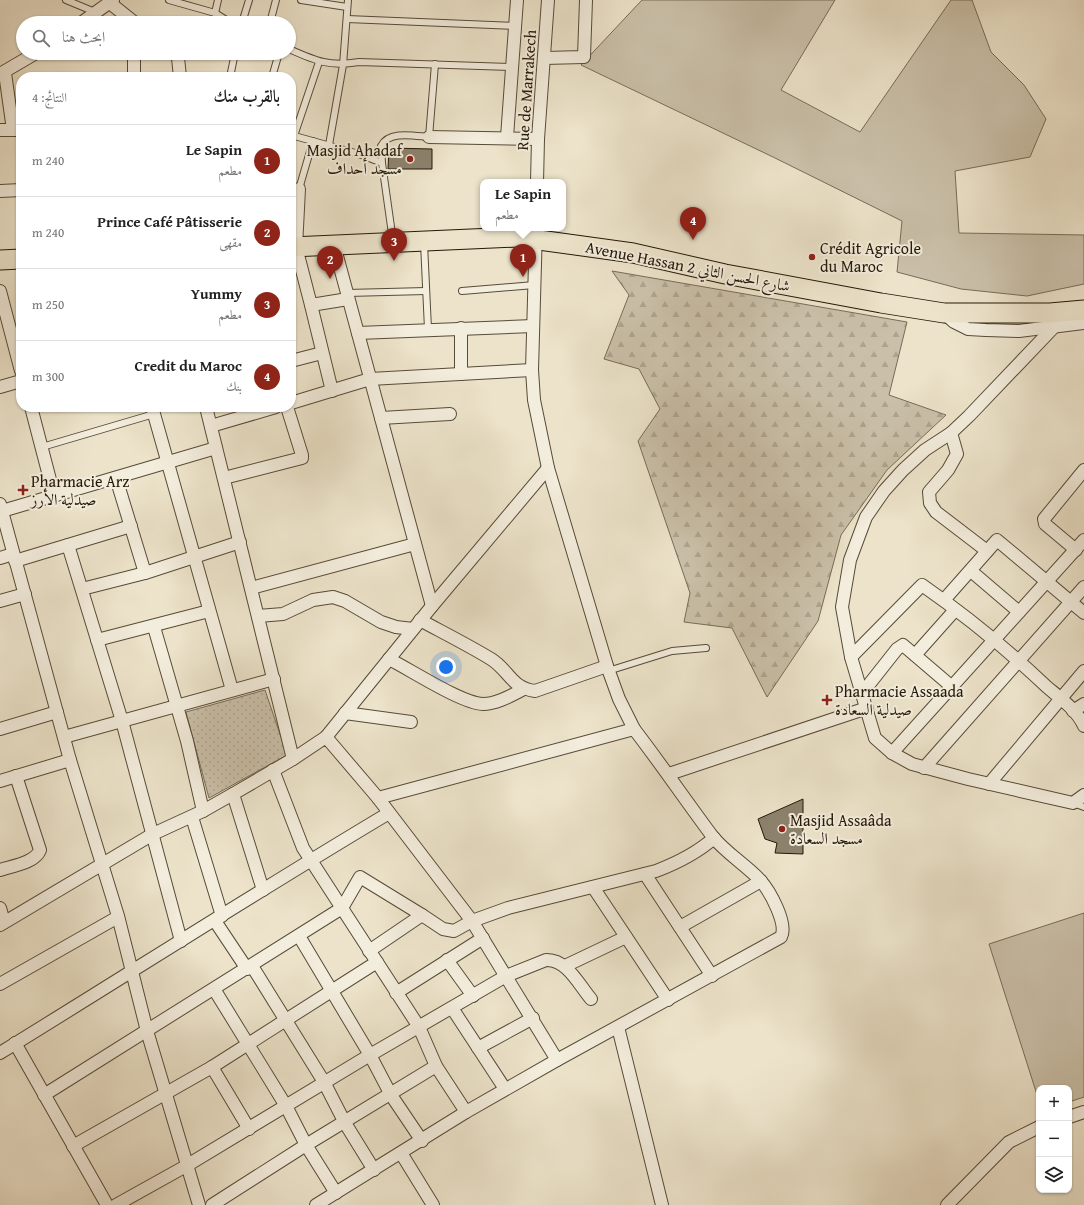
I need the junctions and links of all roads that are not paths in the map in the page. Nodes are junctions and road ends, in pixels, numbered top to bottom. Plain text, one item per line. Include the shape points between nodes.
1 (66, 0) edge
2 (168, 0) edge
3 (218, 0) edge
4 (249, 0) edge
5 (276, 0) edge
6 (301, 0) edge
7 (348, 0) edge
8 (517, 0) edge
9 (548, 0) edge
10 (586, 0) edge
11 (111, 2) edge
12 (347, 7) junction
13 (96, 13) junction
14 (215, 13) junction
15 (92, 16) edge
16 (126, 16) edge
17 (220, 16) edge
18 (244, 16) edge
19 (272, 16) edge
20 (347, 19) junction
21 (515, 26) junction
22 (296, 52) edge
23 (544, 58) junction
24 (25, 60) edge
25 (134, 60) edge
26 (178, 60) edge
27 (234, 60) edge
28 (277, 60) edge
29 (319, 62) junction
30 (435, 64) junction
31 (343, 65) junction
32 (512, 67) junction
33 (134, 72) edge
34 (179, 72) edge
35 (231, 72) edge
36 (273, 72) edge
37 (3, 74) edge
38 (296, 125) edge
39 (16, 126) edge
40 (0, 130) edge
41 (16, 130) edge
42 (296, 137) edge
43 (506, 137) junction
44 (429, 138) junction
45 (538, 139) junction
46 (313, 141) junction
47 (329, 145) junction
48 (382, 163) junction
49 (537, 179) edge
50 (299, 189) joint
51 (16, 190) edge
52 (0, 191) edge
53 (296, 218) edge
54 (536, 233) edge
55 (424, 241) junction
56 (393, 243) junction
57 (334, 245) junction
58 (296, 247) edge
59 (296, 257) edge
60 (16, 259) edge
61 (0, 260) edge
62 (534, 285) junction
63 (0, 291) edge
64 (426, 291) junction
65 (462, 291) dead end
66 (348, 296) junction
67 (311, 305) junction
68 (1084, 310) edge
69 (944, 313) junction
70 (1084, 323) edge
71 (533, 326) junction
72 (461, 328) junction
73 (1053, 328) junction
74 (428, 329) junction
75 (16, 332) edge
76 (358, 333) junction
77 (322, 353) junction
78 (296, 360) edge
79 (532, 370) junction
80 (461, 374) junction
81 (370, 379) junction
82 (16, 382) edge
83 (0, 387) edge
84 (332, 391) junction
85 (296, 402) edge
86 (32, 412) edge
87 (147, 412) edge
88 (154, 412) edge
89 (207, 412) edge
90 (259, 412) edge
91 (289, 412) edge
92 (450, 414) dead end
93 (381, 418) junction
94 (211, 426) junction
95 (951, 433) junction
96 (42, 447) junction
97 (216, 448) junction
98 (167, 462) junction
99 (548, 468) junction
100 (1084, 470) edge
101 (116, 478) junction
102 (224, 478) junction
103 (54, 495) junction
104 (1, 508) edge
105 (131, 526) junction
106 (1084, 540) edge
107 (240, 542) junction
108 (415, 544) junction
109 (68, 545) junction
110 (1076, 550) junction
111 (987, 551) junction
112 (14, 557) junction
113 (0, 558) edge
114 (194, 558) junction
115 (971, 571) junction
116 (145, 573) junction
117 (1048, 582) junction
118 (1084, 586) edge
119 (251, 588) junction
120 (82, 589) junction
121 (25, 594) junction
122 (944, 600) junction
123 (0, 601) edge
124 (1071, 602) junction
125 (432, 606) junction
126 (955, 610) junction
127 (209, 611) junction
128 (1019, 612) junction
129 (1084, 613) edge
130 (258, 616) junction
131 (416, 625) junction
132 (154, 627) junction
133 (97, 640) junction
134 (993, 641) junction
135 (706, 648) dead end
136 (915, 655) junction
137 (852, 657) junction
138 (389, 659) junction
139 (1019, 661) junction
140 (607, 668) junction
141 (1084, 672) edge
142 (274, 679) junction
143 (951, 686) junction
144 (232, 690) junction
145 (524, 690) junction
146 (862, 692) junction
147 (1061, 700) junction
148 (1084, 704) edge
149 (177, 706) junction
150 (867, 708) junction
151 (1074, 711) junction
152 (57, 712) junction
153 (345, 713) junction
154 (122, 721) junction
155 (411, 722) dead end
156 (1084, 726) edge
157 (0, 729) edge
158 (634, 729) junction
159 (64, 737) junction
160 (326, 737) junction
161 (892, 753) junction
162 (293, 759) junction
163 (70, 760) junction
164 (924, 768) junction
165 (273, 770) junction
166 (669, 774) junction
167 (16, 776) junction
168 (0, 781) edge
169 (989, 784) junction
170 (233, 794) junction
171 (1084, 795) edge
172 (378, 798) junction
173 (1079, 805) edge
174 (203, 811) junction
175 (389, 813) junction
176 (192, 817) junction
177 (153, 834) junction
178 (714, 838) junction
179 (310, 860) junction
180 (102, 865) junction
181 (0, 870) edge
182 (645, 874) junction
183 (761, 881) junction
184 (593, 887) junction
185 (263, 890) junction
186 (0, 908) edge
187 (342, 908) junction
188 (422, 915) junction
189 (118, 917) junction
190 (218, 918) junction
191 (472, 921) junction
192 (2, 923) edge
193 (680, 927) junction
194 (299, 936) junction
195 (626, 937) junction
196 (483, 938) junction
197 (181, 941) junction
198 (369, 951) junction
199 (447, 960) junction
200 (377, 962) junction
201 (565, 966) junction
202 (249, 967) junction
203 (132, 972) junction
204 (506, 976) junction
205 (712, 976) junction
206 (0, 984) edge
207 (214, 989) junction
208 (332, 990) junction
209 (396, 993) junction
210 (473, 996) junction
211 (591, 999) dead end
212 (668, 1000) junction
213 (452, 1008) junction
214 (533, 1018) junction
215 (286, 1020) junction
216 (419, 1027) junction
217 (618, 1027) junction
218 (147, 1031) junction
219 (15, 1043) junction
220 (247, 1044) junction
221 (478, 1048) junction
222 (0, 1053) edge
223 (370, 1055) junction
224 (557, 1060) junction
225 (436, 1066) junction
226 (212, 1067) junction
227 (324, 1082) junction
228 (505, 1089) junction
229 (165, 1094) junction
230 (391, 1095) junction
231 (44, 1096) junction
232 (286, 1106) junction
233 (466, 1112) junction
234 (1084, 1112) edge
235 (1072, 1116) edge
236 (345, 1123) junction
237 (249, 1128) junction
238 (1036, 1128) edge
239 (422, 1141) junction
240 (306, 1145) junction
241 (73, 1146) junction
242 (401, 1153) junction
243 (186, 1166) junction
244 (374, 1170) junction
245 (336, 1192) junction
246 (107, 1205) edge
247 (116, 1205) edge
248 (199, 1205) edge
249 (212, 1205) edge
250 (316, 1205) edge
251 (433, 1205) edge
252 (662, 1205) edge
253 (947, 1205) edge

1 - 13 lane
2 - 14 lane
3 - 14 lane
4 - 18 lane
5 - 19 lane
6 - 12 lane
7 - 12 lane
8 - 21 street
9 - 23 street, Rue de Marrakech
10 - 23 street via 584,57
11 - 13 street
11 - 16 street
12 - 20 lane
13 - 15 street
14 - 17 lane
20 - 21 lane
20 - 31 lane
21 - 32 street
22 - 29 lane
23 - 45 street, Rue de Marrakech
24 - 37 street
25 - 33 street
26 - 34 street
27 - 35 lane
28 - 36 lane
29 - 31 lane
29 - 38 lane
30 - 31 lane via 359,62
30 - 32 lane
30 - 44 lane
31 - 47 lane
32 - 43 street
37 - 39 street
40 - 41 street
42 - 46 lane
43 - 44 street
43 - 45 street
44 - 48 lane via 406,134 384,142 381,146
45 - 49 street, Rue de Marrakech
46 - 47 lane
46 - 50 lane
47 - 48 lane
48 - 56 lane
50 - 53 street
51 - 52 street
54 - 55 main road, Avenue Hassan 2 شارع الحسن الثاني via 517,237
54 - 62 street
54 - 69 main road, Avenue Hassan 2 شارع الحسن الثاني via 772,283
55 - 56 main road, Avenue Hassan 2 شارع الحسن الثاني
55 - 64 lane
56 - 57 main road, Avenue Hassan 2 شارع الحسن الثاني
57 - 58 main road, Avenue Hassan 2 شارع الحسن الثاني
57 - 66 street
59 - 67 street
60 - 61 main road
62 - 65 lane
62 - 71 street
63 - 75 street
64 - 66 lane
64 - 74 lane
66 - 67 street
66 - 76 street
67 - 77 street
68 - 69 main road, Avenue Hassan 2 شارع الحسن الثاني via 1050,313
69 - 73 street via 968,329 1019,331
70 - 73 street
71 - 72 street
71 - 79 street
72 - 74 street
72 - 80 street
73 - 95 street
74 - 76 street
76 - 81 street
77 - 78 street
77 - 84 street
79 - 80 street
79 - 99 street via 534,400
80 - 81 street
81 - 84 street
81 - 93 street
82 - 83 street
84 - 85 street
86 - 96 street
87 - 96 lane
88 - 98 street
89 - 94 street
90 - 94 street
91 - 102 street via 302,458
92 - 93 street
93 - 108 street
94 - 97 street
95 - 111 street via 957,454 930,492 930,503 936,512
95 - 137 street via 925,450 903,470 866,517 850,560 842,607
96 - 103 street
97 - 98 street
97 - 102 street
98 - 101 street
98 - 114 street
99 - 125 street
99 - 140 street
100 - 110 street via 1044,519 1045,524
101 - 103 street
101 - 105 street
102 - 107 street
103 - 104 street
104 - 112 street
105 - 109 street
105 - 116 street
106 - 110 street
107 - 114 street
107 - 119 street
108 - 119 street
108 - 125 street
109 - 112 street
109 - 120 street
110 - 117 street
111 - 115 street
111 - 117 street via 997,540
112 - 113 street
112 - 121 street
114 - 116 street
114 - 127 street
115 - 122 street
115 - 128 street
116 - 120 street
117 - 124 street
117 - 128 street
118 - 124 street
119 - 130 street
120 - 133 street
121 - 123 street
121 - 152 street
122 - 126 street
122 - 137 street via 922,585
124 - 129 street
124 - 139 street
125 - 131 street
126 - 134 street
126 - 136 street
127 - 132 street
127 - 144 street
128 - 134 street
130 - 131 street via 283,614 313,600 333,598 345,601 381,622 396,627
130 - 142 street
131 - 138 street
131 - 145 street via 493,660
132 - 133 street
132 - 149 street
133 - 154 street
134 - 139 street
134 - 143 street
135 - 140 lane via 672,651
136 - 143 street
136 - 146 street via 906,646 900,647
137 - 146 street
138 - 145 street via 467,700 484,704
138 - 153 street
139 - 147 street
139 - 164 street
140 - 145 street via 535,691
140 - 158 street
141 - 147 street
142 - 144 street
142 - 162 street
143 - 161 street
144 - 149 street
146 - 150 street
147 - 151 street
147 - 169 street
148 - 151 street
149 - 154 street
149 - 174 street
150 - 161 street via 875,738
150 - 166 street
151 - 156 street
152 - 157 street
152 - 159 street
153 - 155 street
153 - 160 street
154 - 159 street
154 - 177 street
158 - 166 street
158 - 172 street
159 - 163 street
160 - 162 street
160 - 172 street
161 - 164 street
162 - 165 street
163 - 167 street
163 - 180 street
164 - 169 street
165 - 170 street
165 - 179 street
166 - 178 street
167 - 168 street
167 - 181 street via 40,850 28,861
169 - 173 street
170 - 174 street
170 - 185 street
171 - 173 street
172 - 175 street
174 - 176 street
175 - 179 street
175 - 191 street
176 - 177 street
176 - 190 street
177 - 180 street
177 - 197 street
178 - 182 street via 702,849 674,864
178 - 183 street
179 - 185 street
179 - 187 street
180 - 189 street
180 - 192 street
182 - 184 street
182 - 193 street
183 - 193 street
183 - 205 street via 782,918 784,927 781,937
184 - 191 street via 508,908
184 - 195 street
185 - 190 street
186 - 192 street
187 - 188 street via 360,877
187 - 194 street
187 - 198 street
188 - 191 street via 443,930 451,932
188 - 198 street
189 - 203 street
189 - 206 street
190 - 197 street
190 - 202 street
191 - 196 street
193 - 205 street
194 - 202 street
194 - 208 street
195 - 201 street
195 - 212 street
196 - 199 street
196 - 204 street
197 - 203 street
198 - 200 street
199 - 209 street
199 - 210 street
200 - 208 street
200 - 209 street
201 - 204 street via 546,960
201 - 211 street
202 - 207 street
202 - 215 street
203 - 218 street
203 - 219 street
204 - 210 street
204 - 214 street
205 - 212 street
207 - 218 street
207 - 220 street
208 - 215 street
208 - 223 street
209 - 216 street
210 - 213 street
212 - 217 street
213 - 216 street
213 - 221 street
214 - 221 street
214 - 224 street
215 - 220 street
215 - 227 street
216 - 223 street
216 - 225 street
217 - 224 street
217 - 252 street
218 - 229 street
218 - 231 street
219 - 222 street
219 - 231 street
220 - 226 street
220 - 232 street
221 - 228 street
223 - 227 street
223 - 230 street
224 - 228 street
225 - 230 street
225 - 233 street
226 - 229 street
226 - 237 street
227 - 232 street
227 - 236 street
228 - 233 street
229 - 241 street
229 - 243 street
230 - 236 street
230 - 239 street
231 - 241 street
232 - 237 street
232 - 240 street
233 - 239 street
234 - 235 street
236 - 240 street
236 - 244 street
237 - 243 street
238 - 253 street via 1009,1142
239 - 242 street
240 - 245 street
240 - 249 street
241 - 246 street
242 - 244 street
242 - 251 street
243 - 247 street
243 - 248 street
244 - 245 street
245 - 250 street

